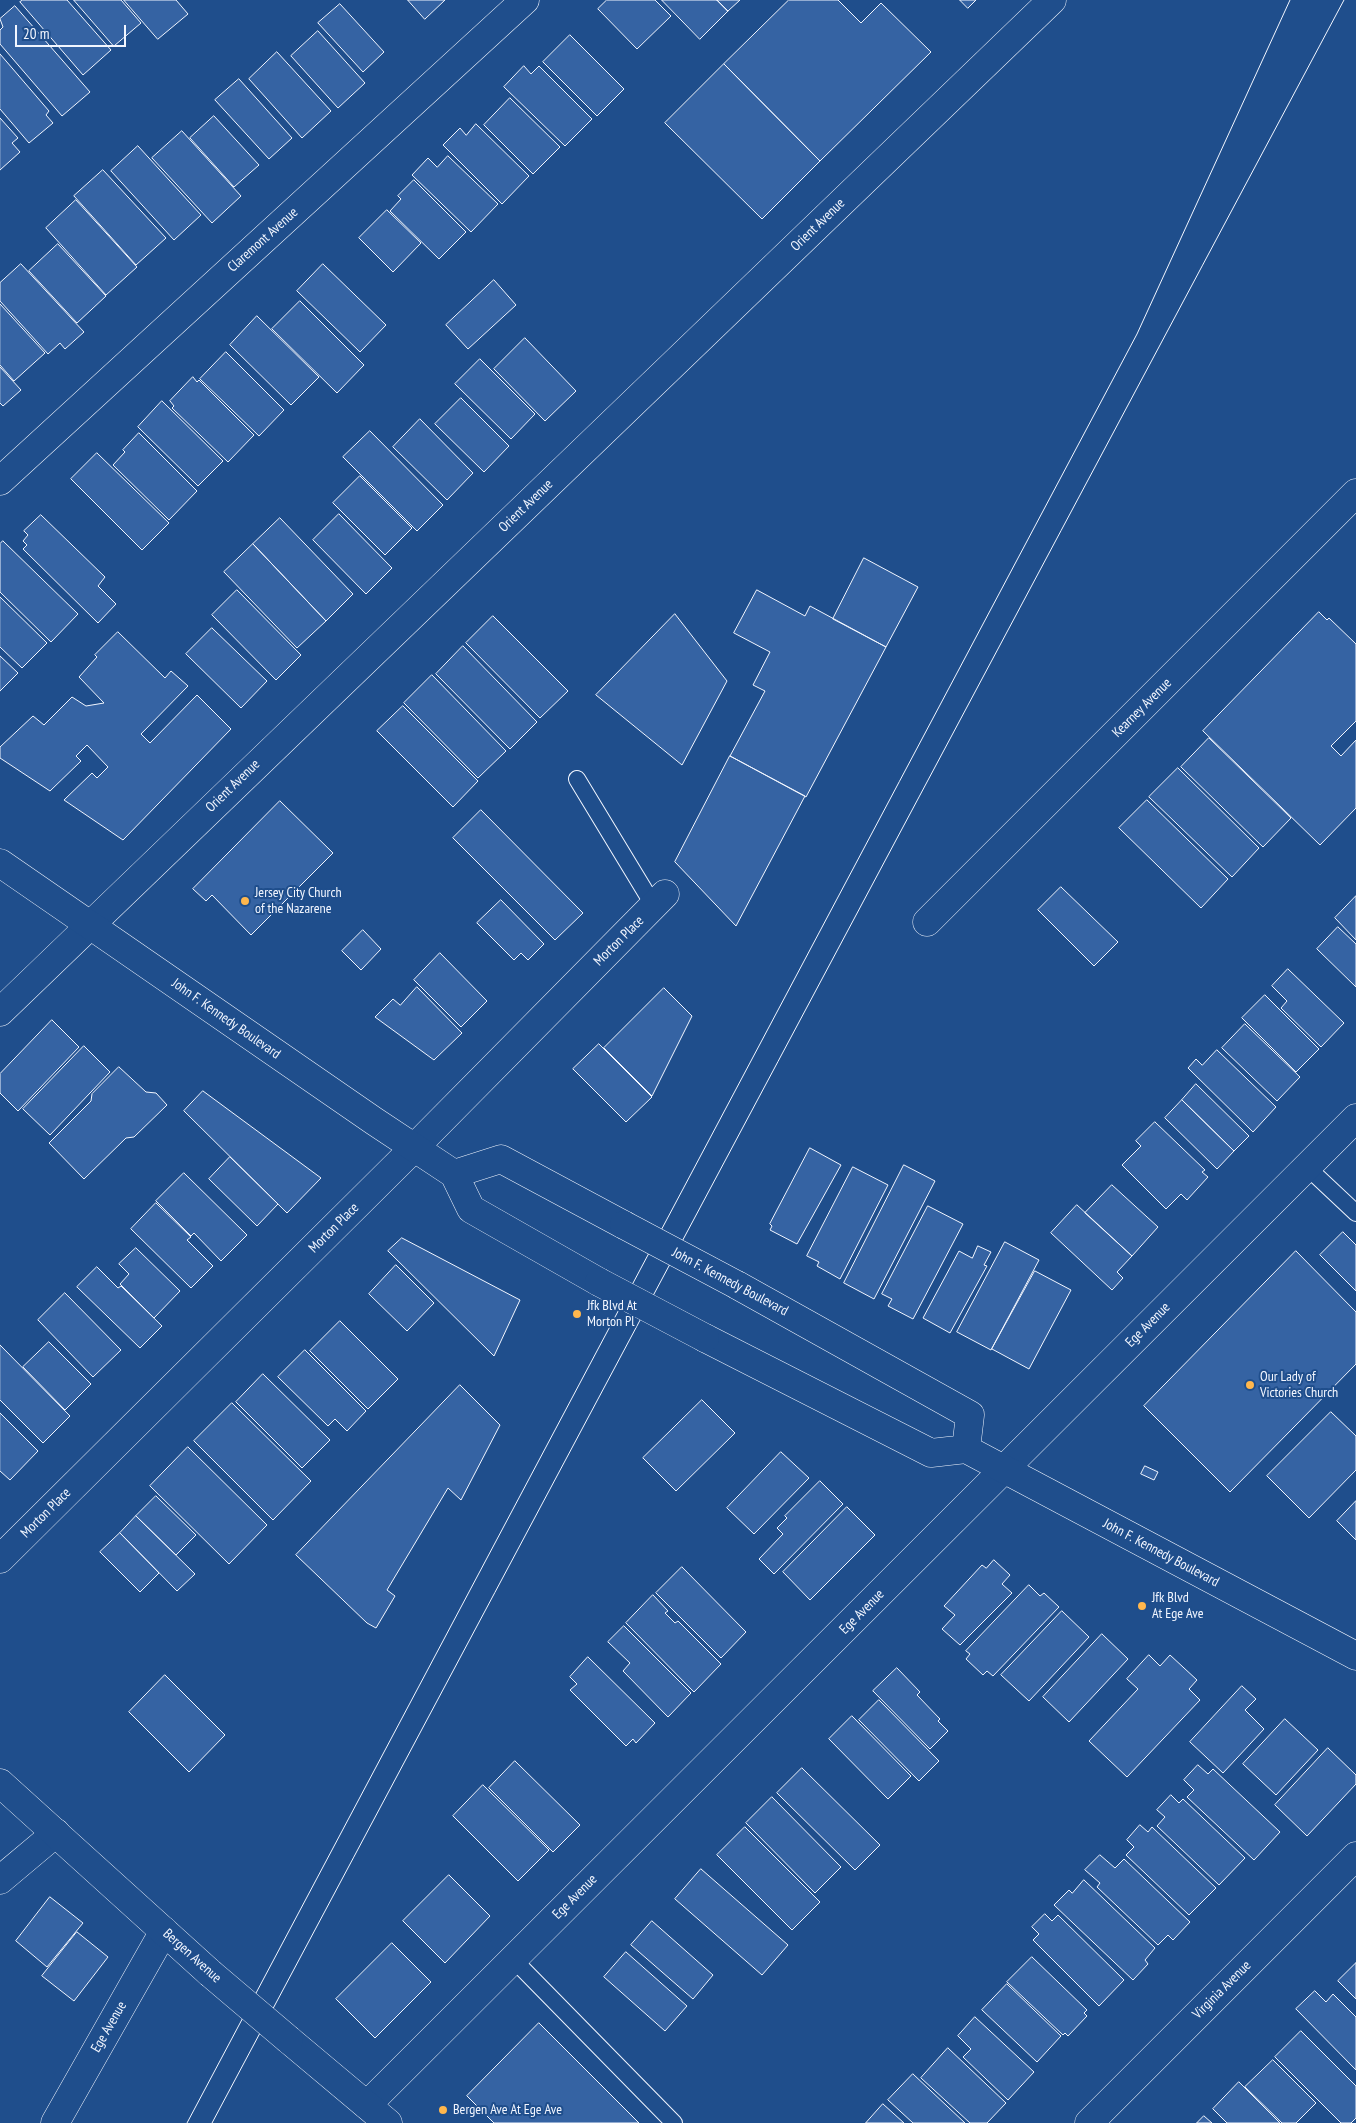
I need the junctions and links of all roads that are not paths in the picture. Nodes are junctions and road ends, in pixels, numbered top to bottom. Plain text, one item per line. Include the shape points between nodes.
1 (525, 0) edge
2 (1052, 0) edge
3 (0, 481) edge
4 (1356, 493) edge
5 (577, 779) dead end
6 (0, 862) edge
7 (659, 900) joint
8 (927, 922) dead end
9 (89, 925) junction
10 (0, 1012) edge
11 (1356, 1118) edge
12 (414, 1148) junction
13 (1307, 1167) junction
14 (454, 1174) junction
15 (1356, 1213) edge
16 (966, 1450) junction
17 (1004, 1470) junction
18 (0, 1559) edge
19 (1356, 1656) edge
20 (0, 1783) edge
21 (56, 1833) junction
22 (1356, 1856) edge
23 (0, 1880) edge
24 (164, 1931) junction
25 (513, 1959) junction
26 (367, 2105) junction
27 (55, 2123) edge
28 (388, 2123) edge
29 (674, 2123) edge
30 (1089, 2123) edge

1 - 3 street, Claremont Avenue
2 - 9 street, Orient Avenue
4 - 8 street, Kearney Avenue
5 - 7 lane
6 - 9 street, John F. Kennedy Boulevard
7 - 12 street, Morton Place
9 - 10 street, Orient Avenue
9 - 12 street, John F. Kennedy Boulevard
11 - 13 street, Ege Avenue
12 - 14 street, John F. Kennedy Boulevard
12 - 18 street, Morton Place
13 - 15 lane
13 - 17 street, Ege Avenue
14 - 16 street, bridge via 471,1209 599,1282 931,1453
14 - 16 street, John F. Kennedy Boulevard, bridge via 501,1159 737,1285 970,1415
16 - 17 street, John F. Kennedy Boulevard
17 - 19 street, John F. Kennedy Boulevard
17 - 25 street, Ege Avenue
20 - 21 street, Bergen Avenue
21 - 23 street
21 - 24 street, Bergen Avenue
22 - 30 street, Virginia Avenue
24 - 26 street, Bergen Avenue, bridge
24 - 27 street, Ege Avenue
25 - 26 street, Ege Avenue
25 - 29 lane
26 - 28 street, Bergen Avenue

